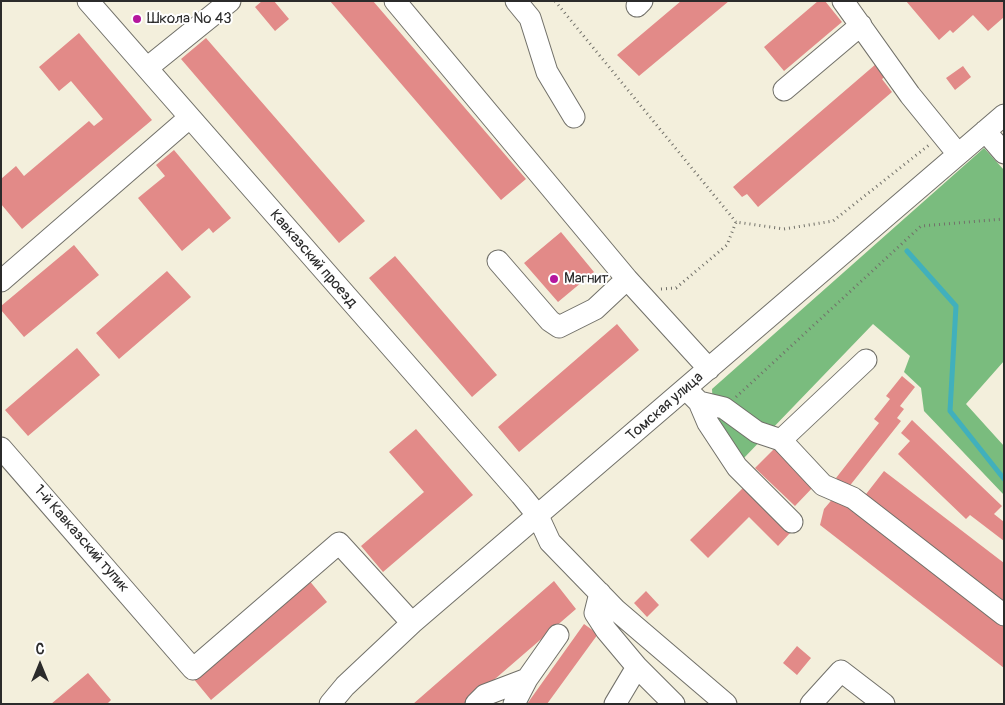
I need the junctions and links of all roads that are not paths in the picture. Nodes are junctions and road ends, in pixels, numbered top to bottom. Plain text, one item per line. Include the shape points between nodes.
1 (88, 1) edge
2 (230, 1) edge
3 (395, 1) edge
4 (516, 1) edge
5 (843, 1) edge
6 (861, 25) junction
7 (147, 68) junction
8 (784, 90) dead end
9 (1004, 115) edge
10 (574, 117) dead end
11 (189, 118) junction
12 (984, 131) junction
13 (1004, 153) edge
14 (958, 154) junction
15 (498, 261) dead end
16 (1, 281) edge
17 (633, 284) junction
18 (866, 360) dead end
19 (709, 369) junction
20 (692, 395) junction
21 (781, 440) junction
22 (1, 448) edge
23 (538, 516) junction
24 (792, 522) dead end
25 (600, 593) junction
26 (1004, 615) edge
27 (412, 623) junction
28 (558, 635) dead end
29 (637, 667) junction
30 (527, 679) junction
31 (330, 704) edge
32 (476, 704) edge
33 (514, 704) edge
34 (615, 704) edge
35 (674, 704) edge
36 (726, 704) edge
37 (811, 704) edge
38 (884, 704) edge

1 - 7 street, Кавказский проезд
2 - 7 street
3 - 17 street
4 - 10 street via 530,18 547,72
5 - 6 street
6 - 8 street
6 - 14 street via 910,95
7 - 11 street, Кавказский проезд
9 - 12 street, Томская улица
11 - 16 street
11 - 23 street, Кавказский проезд
12 - 13 street
12 - 14 street, Томская улица
14 - 19 street, Томская улица
15 - 17 street via 550,321 559,327 595,309
17 - 19 street
18 - 21 street
19 - 20 street, Томская улица
20 - 21 street via 724,408 757,432
20 - 23 street, Томская улица
20 - 24 street via 737,467
21 - 26 street via 823,485 853,498
22 - 27 street, 1-й Кавказский тупик via 193,669 339,543
23 - 25 street, Кавказский проезд via 550,542
23 - 27 street, Томская улица
25 - 29 street via 596,614
25 - 36 street, Кавказский проезд via 660,650
27 - 31 street, Томская улица
28 - 30 street
29 - 34 street
29 - 35 street
30 - 32 street via 485,696
30 - 33 street
37 - 38 street via 841,672

